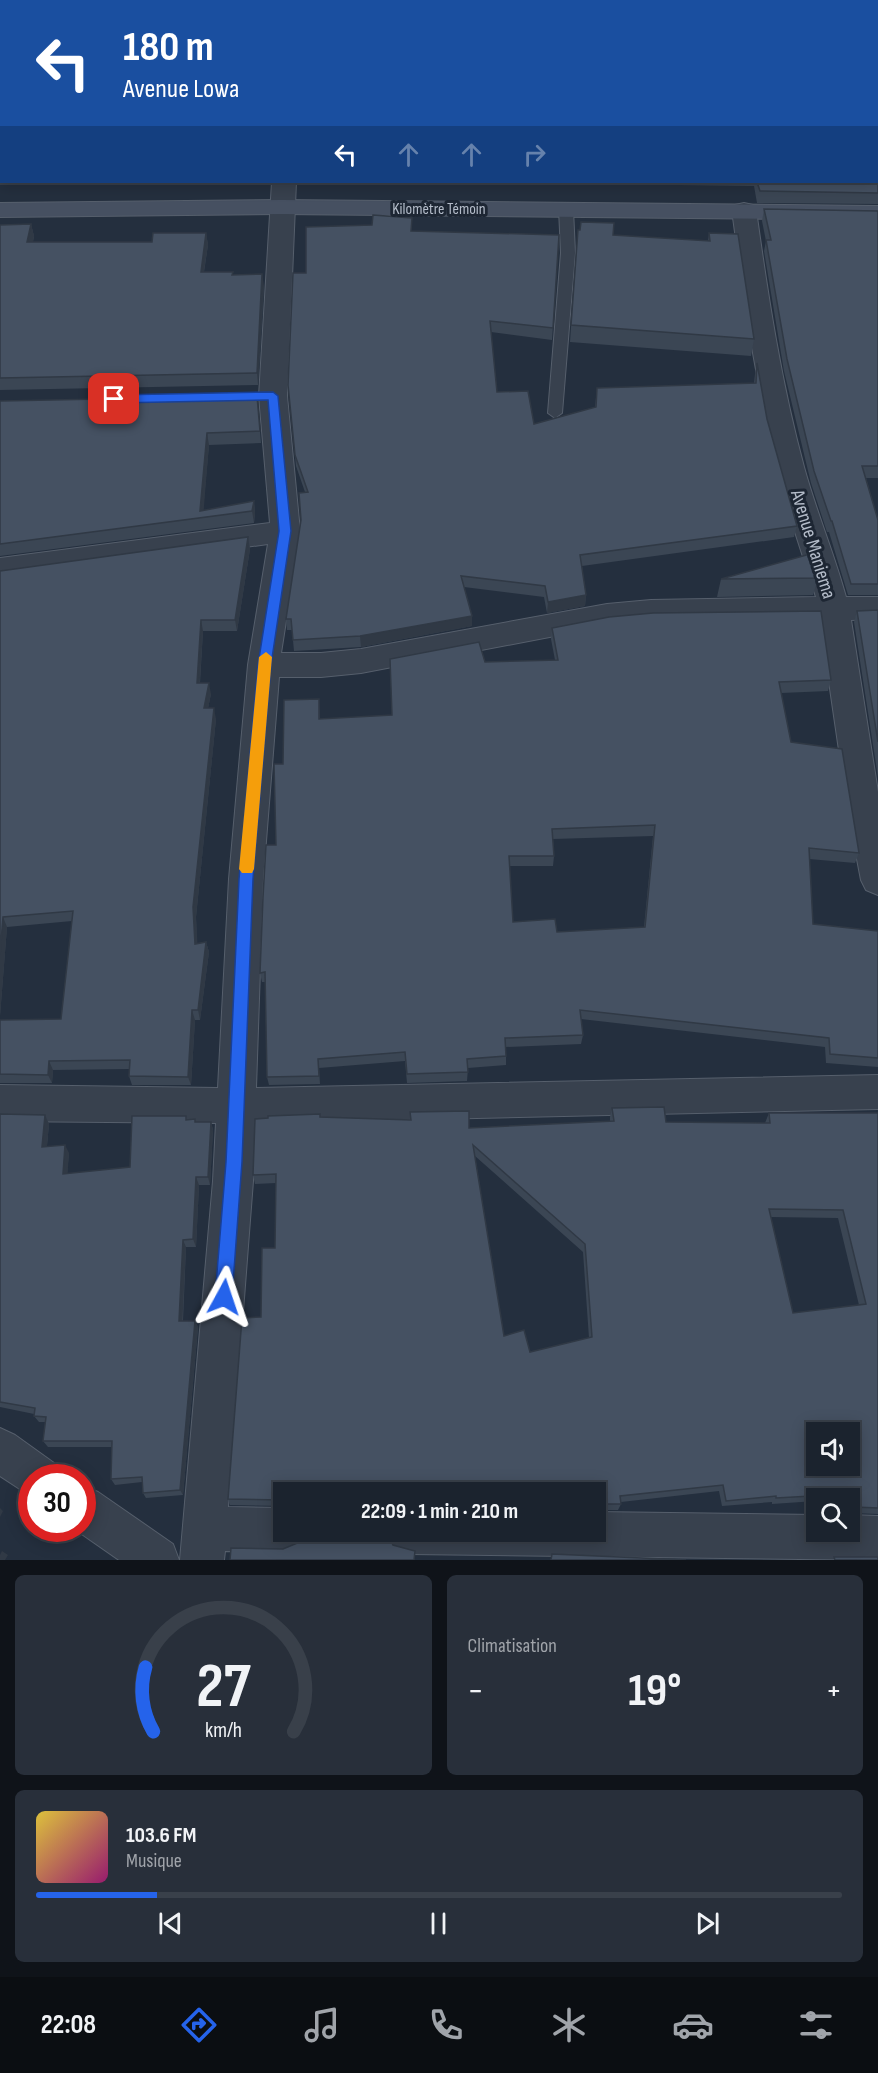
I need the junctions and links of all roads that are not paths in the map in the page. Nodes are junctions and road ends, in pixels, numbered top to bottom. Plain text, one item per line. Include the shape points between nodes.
1 (283, 194) edge
2 (566, 209) junction
3 (0, 210) edge
4 (744, 210) junction
5 (878, 213) edge
6 (555, 413) dead end
7 (285, 531) junction
8 (0, 570) edge
9 (834, 607) junction
10 (878, 608) edge
11 (264, 665) junction
12 (878, 880) edge
13 (878, 1092) edge
14 (0, 1103) edge
15 (237, 1106) junction
16 (0, 1450) edge
17 (20, 1464) edge
18 (96, 1518) edge
19 (273, 1532) edge
20 (606, 1535) edge
21 (878, 1538) edge
22 (203, 1544) edge
23 (157, 1560) edge

1 - 2 main road, Kilomètre Témoin
1 - 3 main road, Kilomètre Témoin
1 - 7 street via 261,396
2 - 4 main road, Kilomètre Témoin
2 - 6 lane via 568,253
4 - 5 main road, Kilomètre Témoin
4 - 9 street, Avenue Maniema via 773,387 799,501
7 - 8 street
7 - 11 street
9 - 10 street
9 - 11 street via 607,615 394,656 321,665
9 - 12 street, Avenue Maniema via 865,824
11 - 15 street via 246,879
13 - 15 street
14 - 15 street
15 - 22 street
16 - 17 street
18 - 23 street
19 - 22 street
20 - 21 street

